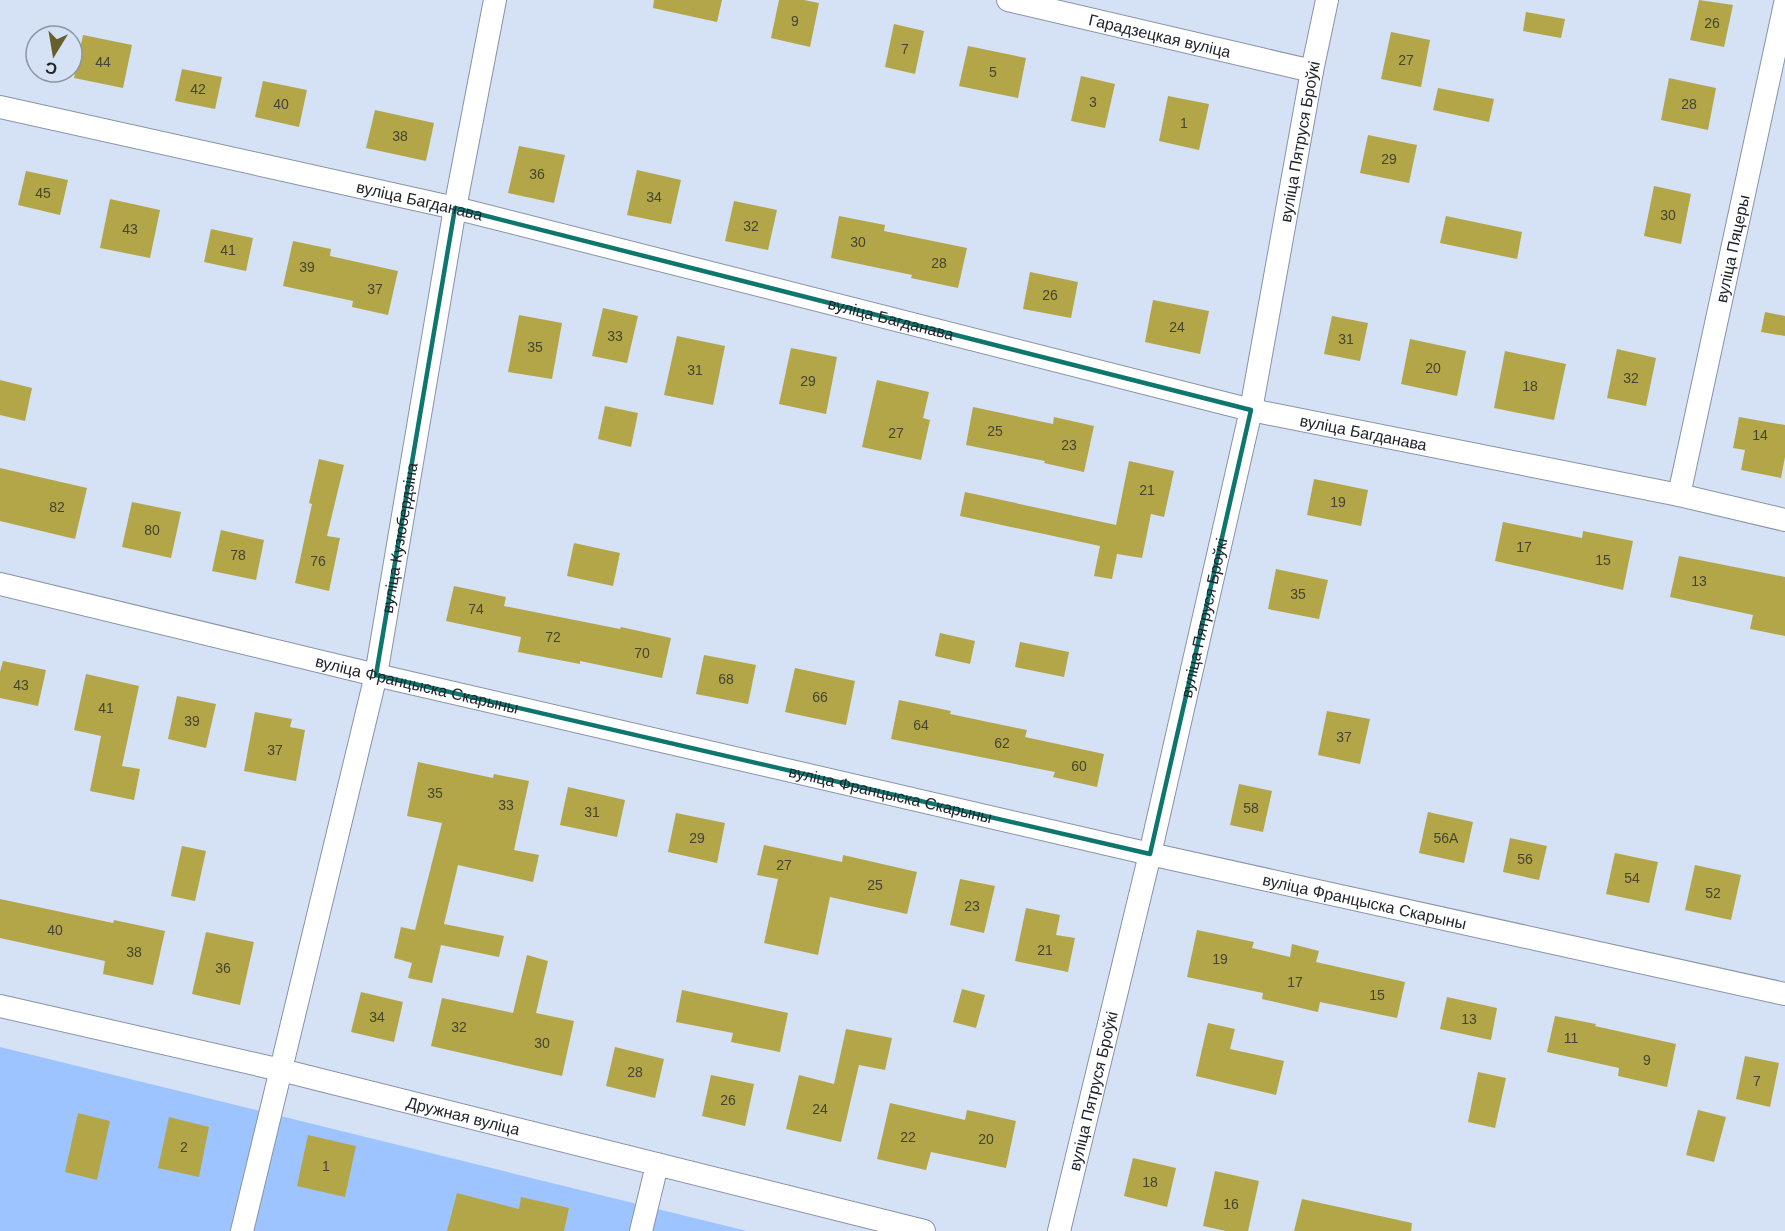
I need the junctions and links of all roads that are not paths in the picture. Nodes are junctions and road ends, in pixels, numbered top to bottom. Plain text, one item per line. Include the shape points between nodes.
1 (495, 0) edge
2 (1008, 0) edge
3 (1327, 0) edge
4 (1785, 4) edge
5 (1312, 71) junction
6 (0, 107) edge
7 (455, 208) junction
8 (1251, 410) junction
9 (1679, 495) junction
10 (1785, 520) edge
11 (0, 584) edge
12 (376, 675) junction
13 (1150, 854) junction
14 (1785, 994) edge
15 (0, 1006) edge
16 (281, 1070) junction
17 (657, 1165) junction
18 (242, 1231) edge
19 (641, 1231) edge
20 (924, 1231) edge
21 (1059, 1231) edge

1 - 7 street, вуліца Кузюбердзіна
2 - 5 street, Гарадзецкая вуліца
3 - 5 street, вуліца Пятруся Броўкі
4 - 9 street, вуліца Пяцеры
5 - 8 street, вуліца Пятруся Броўкі
6 - 7 street, вуліца Багданава
7 - 8 street, вуліца Багданава
7 - 12 street, вуліца Кузюбердзіна
8 - 9 street, вуліца Багданава
8 - 13 street, вуліца Пятруся Броўкі
9 - 10 street, вуліца Багданава
11 - 12 street, вуліца Францыска Скарыны
12 - 13 street, вуліца Францыска Скарыны
12 - 16 street, вуліца Кузюбердзіна
13 - 14 street, вуліца Францыска Скарыны
13 - 21 street, вуліца Пятруся Броўкі
15 - 16 street, Дружная вуліца
16 - 17 street, Дружная вуліца
16 - 18 street, вуліца Кузюбердзіна
17 - 19 street
17 - 20 street, Дружная вуліца

